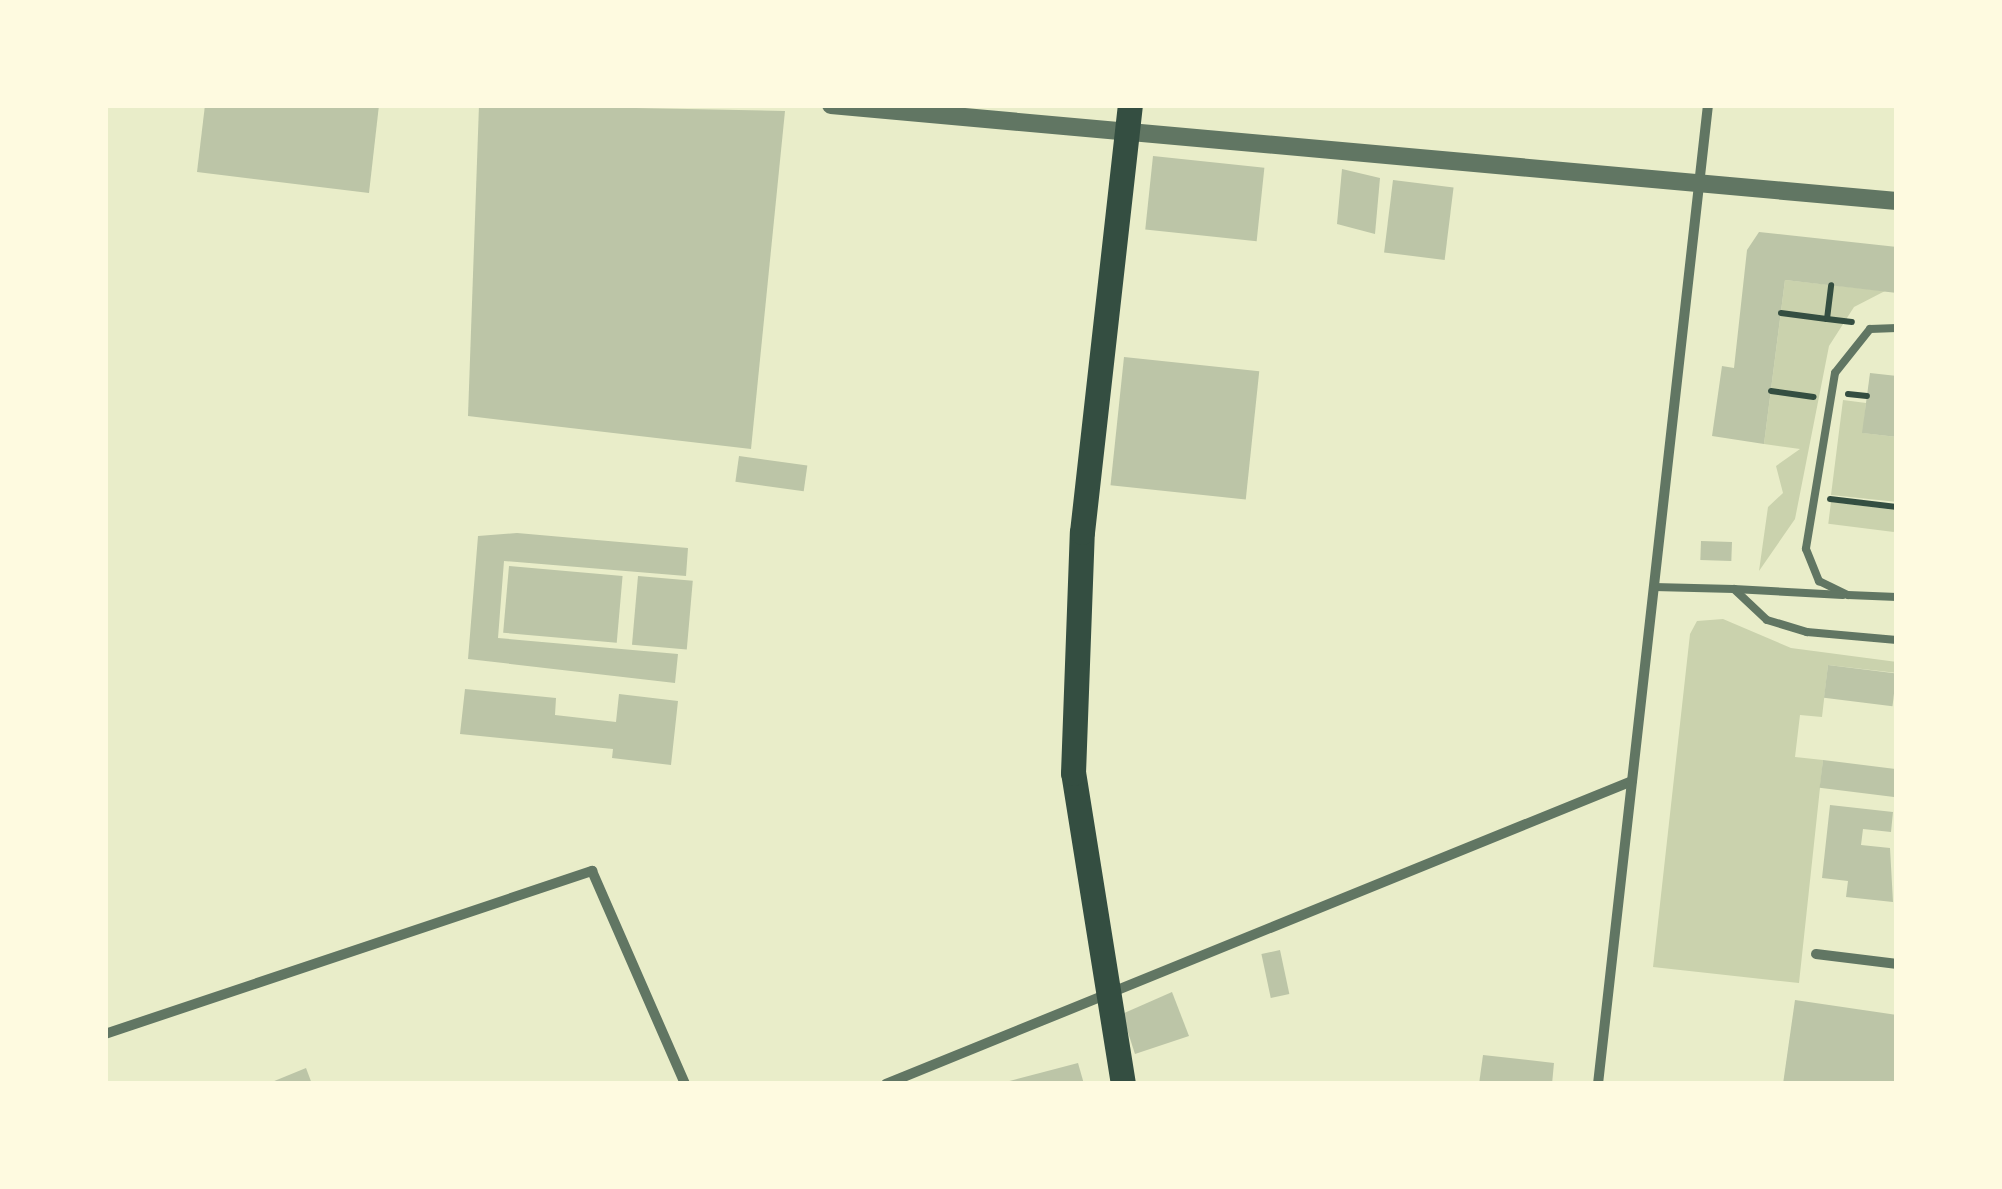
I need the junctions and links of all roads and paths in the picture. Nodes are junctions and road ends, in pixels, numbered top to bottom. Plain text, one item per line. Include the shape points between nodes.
1 (830, 105) edge
2 (1708, 105) edge
3 (1128, 116) edge
4 (1699, 182) junction
5 (1897, 200) edge
6 (1830, 285) dead end
7 (1781, 313) dead end
8 (1897, 328) edge
9 (1770, 391) dead end
10 (1829, 400) junction
11 (1814, 497) junction
12 (1897, 506) edge
13 (1654, 586) junction
14 (1734, 589) junction
15 (1848, 595) junction
16 (1897, 597) edge
17 (1897, 640) edge
18 (1632, 781) junction
19 (1816, 954) dead end
20 (1897, 964) edge
21 (1103, 996) junction
22 (105, 1034) edge
23 (686, 1084) edge
24 (886, 1084) edge
25 (1124, 1084) edge
26 (1598, 1084) edge

1 - 3 street
2 - 4 street
3 - 4 street
3 - 21 main road via 1074,639 1074,774
4 - 5 street
4 - 13 street
6 - 7 path via 1827,319
8 - 10 lane via 1854,341
9 - 10 path
10 - 11 lane
11 - 12 path
11 - 15 lane via 1806,565
13 - 14 lane
13 - 18 street
14 - 15 lane
14 - 17 lane via 1767,620
15 - 16 lane
18 - 21 street
18 - 26 street
19 - 20 street
21 - 24 street
21 - 25 main road
22 - 23 street via 592,871

